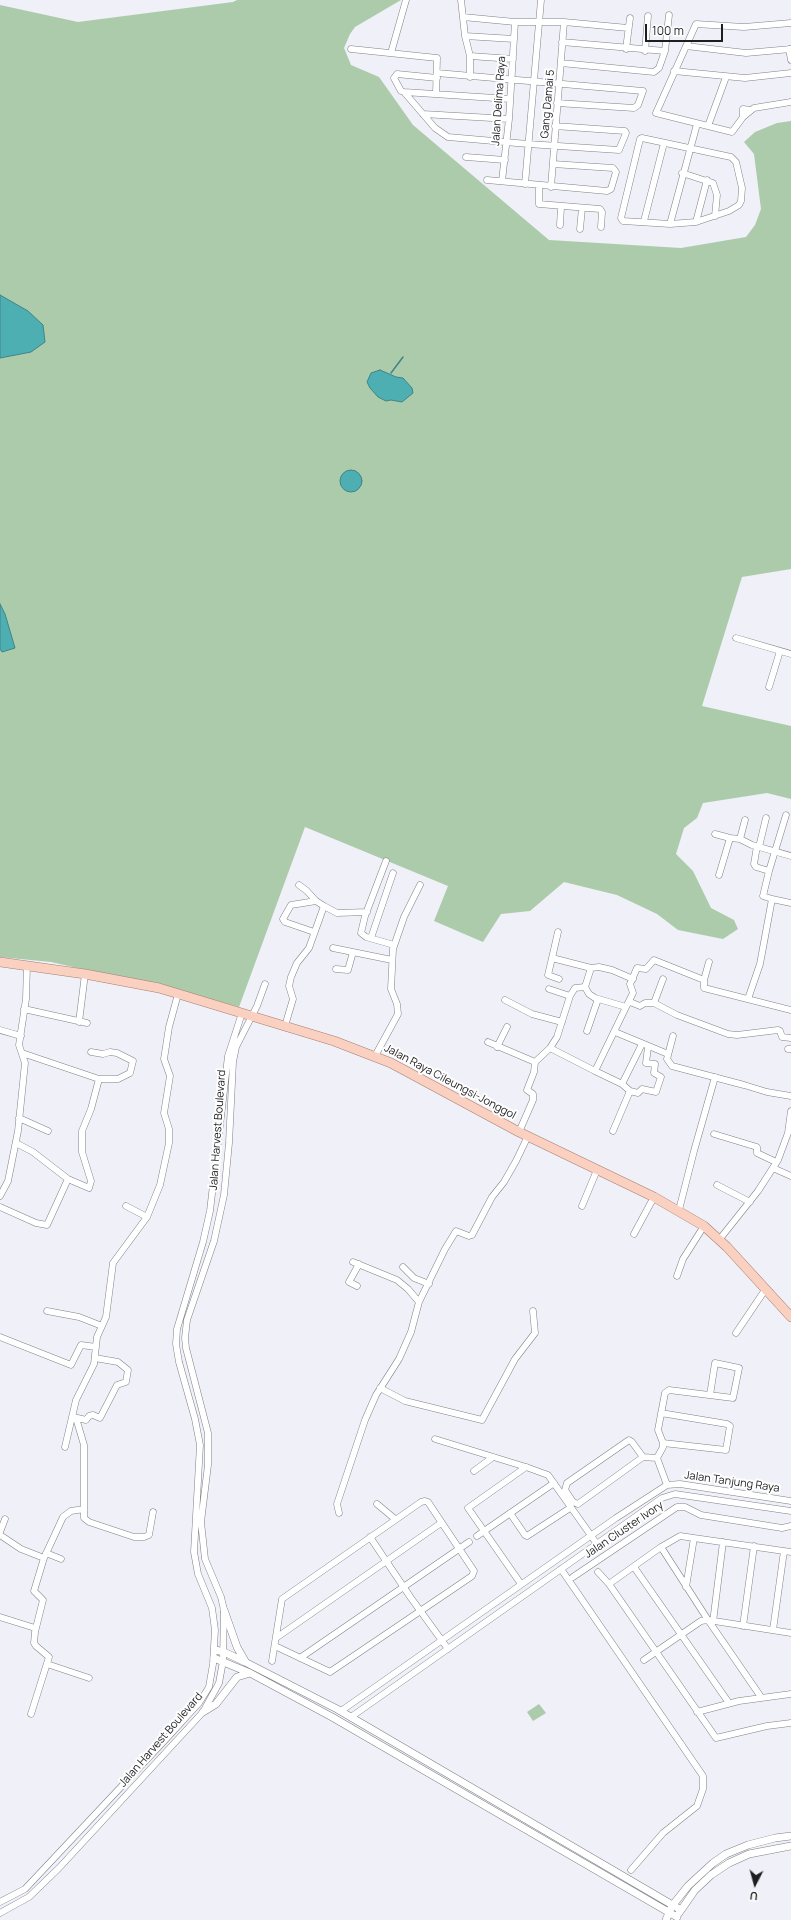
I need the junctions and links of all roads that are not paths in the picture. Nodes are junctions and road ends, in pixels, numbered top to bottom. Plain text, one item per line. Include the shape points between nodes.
1 (406, 0) edge
2 (461, 0) edge
3 (541, 0) edge
4 (670, 15) dead end
5 (648, 16) dead end
6 (463, 17) junction
7 (630, 18) dead end
8 (539, 21) junction
9 (515, 22) junction
10 (564, 22) junction
11 (791, 23) edge
12 (628, 28) junction
13 (464, 36) junction
14 (514, 39) junction
15 (562, 42) junction
16 (686, 46) junction
17 (351, 49) dead end
18 (626, 49) junction
19 (790, 49) edge
20 (645, 51) junction
21 (665, 51) junction
22 (391, 53) junction
23 (470, 56) junction
24 (513, 59) junction
25 (791, 60) edge
26 (561, 63) junction
27 (674, 71) junction
28 (791, 73) edge
29 (437, 76) junction
30 (470, 77) junction
31 (726, 77) junction
32 (511, 80) junction
33 (535, 82) junction
34 (559, 84) junction
35 (404, 92) junction
36 (436, 94) junction
37 (510, 99) junction
38 (557, 102) junction
39 (791, 102) edge
40 (423, 114) junction
41 (509, 120) junction
42 (697, 124) junction
43 (555, 126) junction
44 (708, 126) junction
45 (507, 141) junction
46 (664, 143) junction
47 (528, 144) junction
48 (554, 145) junction
49 (689, 149) junction
50 (466, 157) dead end
51 (505, 160) junction
52 (553, 164) junction
53 (682, 173) junction
54 (487, 180) dead end
55 (706, 180) junction
56 (502, 181) junction
57 (525, 184) junction
58 (539, 186) junction
59 (551, 187) junction
60 (561, 207) junction
61 (582, 208) junction
62 (715, 216) junction
63 (644, 221) junction
64 (696, 222) junction
65 (670, 224) junction
66 (560, 225) dead end
67 (601, 228) dead end
68 (580, 229) dead end
69 (736, 638) dead end
70 (780, 651) junction
71 (791, 654) edge
72 (769, 687) dead end
73 (786, 815) dead end
74 (766, 818) dead end
75 (745, 820) dead end
76 (715, 834) dead end
77 (730, 838) junction
78 (740, 839) junction
79 (758, 847) junction
80 (775, 851) junction
81 (791, 856) edge
82 (386, 861) dead end
83 (770, 871) junction
84 (393, 873) dead end
85 (719, 876) dead end
86 (299, 885) dead end
87 (420, 885) dead end
88 (772, 899) junction
89 (316, 901) junction
90 (791, 903) edge
91 (324, 906) junction
92 (367, 912) junction
93 (314, 932) junction
94 (558, 932) dead end
95 (371, 938) junction
96 (394, 944) junction
97 (333, 948) dead end
98 (353, 952) junction
99 (552, 958) junction
100 (392, 960) junction
101 (0, 962) edge
102 (709, 962) dead end
103 (27, 966) junction
104 (591, 968) junction
105 (336, 969) dead end
106 (86, 974) junction
107 (559, 979) dead end
108 (632, 979) junction
109 (663, 979) dead end
110 (704, 980) junction
111 (265, 984) dead end
112 (585, 987) junction
113 (549, 989) dead end
114 (178, 994) junction
115 (570, 996) junction
116 (598, 999) junction
117 (748, 999) junction
118 (505, 1000) dead end
119 (654, 1003) junction
120 (628, 1004) junction
121 (24, 1009) junction
122 (791, 1010) edge
123 (242, 1013) junction
124 (252, 1016) junction
125 (79, 1022) junction
126 (562, 1022) junction
127 (87, 1023) dead end
128 (285, 1026) junction
129 (506, 1027) dead end
130 (0, 1030) edge
131 (587, 1031) dead end
132 (615, 1032) junction
133 (20, 1036) junction
134 (673, 1036) dead end
135 (791, 1038) edge
136 (488, 1042) dead end
137 (645, 1046) junction
138 (497, 1047) junction
139 (550, 1048) junction
140 (91, 1052) dead end
141 (22, 1053) junction
142 (668, 1054) junction
143 (375, 1056) junction
144 (535, 1062) junction
145 (632, 1063) junction
146 (646, 1063) junction
147 (595, 1071) junction
148 (715, 1077) junction
149 (99, 1078) junction
150 (622, 1084) junction
151 (630, 1091) junction
152 (791, 1096) edge
153 (791, 1111) edge
154 (19, 1118) junction
155 (48, 1131) dead end
156 (613, 1131) dead end
157 (519, 1132) junction
158 (714, 1134) dead end
159 (528, 1136) junction
160 (219, 1137) junction
161 (230, 1138) junction
162 (16, 1143) junction
163 (776, 1162) junction
164 (773, 1168) junction
165 (597, 1170) junction
166 (791, 1176) edge
167 (68, 1179) junction
168 (718, 1185) dead end
169 (0, 1196) edge
170 (654, 1197) junction
171 (750, 1202) junction
172 (126, 1206) dead end
173 (582, 1206) dead end
174 (0, 1207) edge
175 (679, 1210) junction
176 (147, 1217) junction
177 (704, 1226) junction
178 (634, 1234) dead end
179 (719, 1240) junction
180 (403, 1267) dead end
181 (677, 1276) dead end
182 (429, 1284) junction
183 (357, 1286) dead end
184 (765, 1290) junction
185 (419, 1302) junction
186 (48, 1311) dead end
187 (533, 1311) dead end
188 (791, 1317) edge
189 (102, 1326) junction
190 (736, 1333) dead end
191 (0, 1337) edge
192 (96, 1346) junction
193 (95, 1358) junction
194 (380, 1388) junction
195 (710, 1395) junction
196 (661, 1413) junction
197 (74, 1418) junction
198 (435, 1439) dead end
199 (664, 1443) junction
200 (65, 1446) dead end
201 (493, 1457) junction
202 (643, 1457) junction
203 (657, 1458) junction
204 (526, 1466) junction
205 (474, 1471) dead end
206 (554, 1483) junction
207 (667, 1485) junction
208 (691, 1496) junction
209 (791, 1501) edge
210 (377, 1504) dead end
211 (570, 1508) junction
212 (689, 1508) junction
213 (84, 1509) junction
214 (791, 1511) edge
215 (153, 1512) dead end
216 (510, 1512) junction
217 (339, 1513) dead end
218 (5, 1519) dead end
219 (395, 1520) junction
220 (441, 1523) junction
221 (791, 1526) edge
222 (484, 1531) junction
223 (0, 1534) edge
224 (477, 1536) dead end
225 (370, 1537) junction
226 (694, 1538) junction
227 (594, 1540) junction
228 (469, 1542) dead end
229 (723, 1542) junction
230 (754, 1546) junction
231 (661, 1547) junction
232 (459, 1549) junction
233 (788, 1551) edge
234 (45, 1555) junction
235 (61, 1559) dead end
236 (386, 1560) junction
237 (634, 1567) junction
238 (561, 1569) junction
239 (598, 1572) dead end
240 (573, 1577) dead end
241 (521, 1584) junction
242 (609, 1584) junction
243 (404, 1587) junction
244 (686, 1587) junction
245 (224, 1610) junction
246 (420, 1611) junction
247 (0, 1617) edge
248 (710, 1621) junction
249 (743, 1626) junction
250 (35, 1628) junction
251 (773, 1630) junction
252 (681, 1633) junction
253 (791, 1633) edge
254 (276, 1638) junction
255 (445, 1644) junction
256 (275, 1646) junction
257 (215, 1650) junction
258 (655, 1651) junction
259 (224, 1652) junction
260 (214, 1658) junction
261 (300, 1658) junction
262 (644, 1660) dead end
263 (223, 1661) junction
264 (272, 1661) dead end
265 (245, 1662) junction
266 (47, 1664) junction
267 (250, 1673) junction
268 (90, 1678) dead end
269 (791, 1694) edge
270 (761, 1697) junction
271 (729, 1703) junction
272 (341, 1711) junction
273 (203, 1712) junction
274 (697, 1712) junction
275 (31, 1714) dead end
276 (351, 1717) junction
277 (791, 1723) edge
278 (118, 1790) junction
279 (125, 1796) junction
280 (791, 1836) edge
281 (791, 1846) edge
282 (631, 1870) dead end
283 (0, 1902) edge
284 (672, 1906) junction
285 (0, 1913) edge
286 (668, 1913) junction
287 (678, 1916) edge
288 (666, 1920) edge

1 - 22 street
2 - 6 street
3 - 8 street
4 - 21 street
5 - 20 street
6 - 9 street
6 - 13 street
7 - 12 street
8 - 9 street
8 - 10 street
8 - 33 street
9 - 14 street, Jalan Delima Raya
10 - 12 street
10 - 15 street, Gang Damai 5
11 - 16 street via 744,27 698,24 694,27
12 - 18 street
13 - 14 street
13 - 23 street
14 - 24 street, Jalan Delima Raya
15 - 18 street
15 - 26 street, Gang Damai 5
16 - 19 street via 746,53
16 - 27 street
17 - 22 street
18 - 20 street
19 - 25 street
20 - 21 street
21 - 26 street via 659,68 654,72
22 - 29 street via 437,58
23 - 24 street
23 - 30 street
24 - 32 street, Jalan Delima Raya
26 - 34 street, Gang Damai 5
27 - 31 street
27 - 42 street via 656,113
28 - 31 street via 744,78
29 - 30 street
29 - 35 street via 397,74 394,78 395,83
29 - 36 street
30 - 32 street
31 - 44 street
32 - 33 street
32 - 37 street, Jalan Delima Raya
33 - 34 street
33 - 47 street
34 - 38 street, Gang Damai 5
34 - 38 street via 641,90 643,93 638,106 634,108
35 - 36 street
35 - 40 street
36 - 37 street
37 - 41 street, Jalan Delima Raya
38 - 43 street, Gang Damai 5
39 - 44 street via 754,108 743,117 732,132
40 - 41 street
40 - 45 street via 435,128 448,137
41 - 45 street, Jalan Delima Raya
42 - 44 street
42 - 49 street
43 - 48 street, Gang Damai 5
43 - 48 street via 626,133 619,150
45 - 47 street
45 - 51 street, Jalan Delima Raya
46 - 49 street
46 - 63 street
46 - 63 street via 640,139 621,218 623,221
47 - 48 street
47 - 57 street
48 - 52 street, Gang Damai 5
49 - 53 street
49 - 62 street via 724,155 736,162 742,188 741,201 734,208
50 - 51 street
51 - 56 street, Jalan Delima Raya
52 - 59 street, Gang Damai 5
52 - 59 street via 613,168 616,172 610,191
53 - 55 street
53 - 65 street
54 - 56 street
55 - 62 street via 713,183 716,188
55 - 64 street
56 - 57 street
57 - 58 street
58 - 59 street
58 - 60 street via 539,204
60 - 61 street
60 - 66 street
61 - 67 street via 601,210
61 - 68 street
62 - 64 street
63 - 65 street
64 - 65 street
69 - 70 street
70 - 71 street
70 - 72 street
73 - 80 street
74 - 79 street
75 - 78 street
76 - 77 street
77 - 78 street
77 - 85 street
78 - 79 street
79 - 80 street
79 - 83 street via 754,866
80 - 81 street
80 - 83 street
82 - 92 street
83 - 88 street via 761,895
84 - 95 street
86 - 89 street
87 - 96 street
88 - 90 street
88 - 117 street via 760,964
89 - 91 street
89 - 93 street via 290,905 283,919
91 - 92 street via 337,913
91 - 93 street
92 - 95 street via 361,934
93 - 128 street via 309,948 297,963 291,977 289,986 293,999
94 - 99 street
95 - 96 street
96 - 100 street
97 - 98 street
98 - 100 street
98 - 105 street via 348,970
99 - 104 street
99 - 107 street via 548,975
100 - 143 street via 392,993 398,1014
101 - 103 main road, Jalan Raya Cileungsi-Jonggol
102 - 110 street
103 - 106 main road, Jalan Raya Cileungsi-Jonggol
103 - 121 street
104 - 108 street via 612,970
104 - 112 street
106 - 114 main road, Jalan Raya Cileungsi-Jonggol
106 - 125 street
108 - 110 street via 637,968 646,969 650,963 657,960
108 - 120 street via 630,985 634,991
109 - 119 street
110 - 117 street via 704,988
111 - 124 street, Jalan Harvest Boulevard
112 - 115 street via 575,988
112 - 116 street via 589,994
113 - 115 street
114 - 123 main road, Jalan Raya Cileungsi-Jonggol
114 - 176 street via 164,1059 170,1076 164,1113 169,1130 169,1148 160,1185
115 - 126 street
116 - 120 street
116 - 131 street
117 - 122 street
118 - 126 street via 532,1014
119 - 120 street via 640,1006
119 - 135 street via 677,1015 728,1034 737,1036 778,1030 782,1037
120 - 132 street
121 - 125 street
121 - 133 street
123 - 124 main road, Jalan Raya Cileungsi-Jonggol
123 - 160 street, Jalan Harvest Boulevard via 228,1056
124 - 128 main road, Jalan Raya Cileungsi-Jonggol
124 - 161 street, Jalan Harvest Boulevard via 240,1036 234,1057
125 - 127 street
126 - 139 street
128 - 143 main road, Jalan Raya Cileungsi-Jonggol
129 - 138 street
130 - 133 street
132 - 137 street
132 - 147 street
133 - 141 street via 19,1045
134 - 142 street
136 - 138 street
137 - 142 street
137 - 145 street
137 - 146 street
138 - 144 street
139 - 144 street
139 - 147 street
140 - 149 street via 116,1053 134,1062 130,1073 125,1076 118,1079
141 - 149 street
141 - 154 street via 25,1064
142 - 148 street via 667,1062 672,1066
143 - 157 main road, Jalan Raya Cileungsi-Jonggol
144 - 157 street via 527,1090 533,1094 533,1100
145 - 146 street
145 - 150 street
146 - 151 street via 655,1064 654,1073 660,1076 656,1091
147 - 150 street
148 - 152 street
148 - 175 street
149 - 167 street via 82,1131 82,1152 91,1181 90,1186 88,1188
150 - 151 street
151 - 156 street
153 - 163 street via 784,1147
154 - 155 street
154 - 162 street
157 - 159 main road, Jalan Raya Cileungsi-Jonggol
158 - 163 street via 757,1147 757,1153
159 - 165 main road, Jalan Raya Cileungsi-Jonggol
159 - 182 street via 472,1235 454,1232
160 - 161 street
160 - 257 street, Jalan Harvest Boulevard via 210,1211 178,1322 176,1344 200,1445 194,1552 198,1574 212,1608
161 - 245 street, Jalan Harvest Boulevard via 214,1241 187,1320 185,1338 208,1433 208,1465 201,1522 203,1551
162 - 167 street via 33,1152
162 - 169 street via 8,1180
163 - 164 street
164 - 166 street
164 - 171 street
165 - 170 main road, Jalan Raya Cileungsi-Jonggol
165 - 173 street
167 - 174 street via 48,1225 36,1223
168 - 171 street
170 - 175 main road, Jalan Raya Cileungsi-Jonggol
170 - 178 street
171 - 179 street
172 - 176 street
175 - 177 main road, Jalan Raya Cileungsi-Jonggol
176 - 189 street via 113,1263 106,1317
177 - 179 main road, Jalan Raya Cileungsi-Jonggol
177 - 181 street via 683,1259
179 - 184 main road, Jalan Raya Cileungsi-Jonggol
180 - 182 street via 414,1278
182 - 185 street
183 - 185 street via 350,1282 356,1263 401,1283
184 - 188 main road, Jalan Raya Cileungsi-Jonggol
184 - 190 street
185 - 194 street via 402,1353
186 - 189 street via 79,1317
187 - 194 street via 535,1334 515,1359 482,1420 405,1401
189 - 192 street
191 - 192 street via 71,1365 81,1345
192 - 193 street
193 - 197 street via 94,1366 76,1400
193 - 197 street via 118,1362 128,1370 126,1382 117,1385 100,1418 93,1415 86,1420
194 - 217 street via 360,1433 338,1504
195 - 195 street via 715,1364 739,1368 733,1398
195 - 196 street via 669,1390 664,1395
196 - 199 street via 658,1430
196 - 199 street via 730,1426 727,1448 724,1450
197 - 200 street via 69,1425
197 - 213 street via 84,1445
198 - 201 street
199 - 203 street
201 - 204 street
201 - 205 street
202 - 202 street via 632,1442 628,1441 567,1483 565,1490 573,1502 578,1504
202 - 203 street
203 - 207 street
204 - 206 street via 548,1476
204 - 222 street via 468,1506 472,1516
206 - 211 street
206 - 216 street
207 - 209 street, Jalan Tanjung Raya via 680,1484
207 - 227 street
208 - 212 street
208 - 214 street, Jalan Tanjung Raya
208 - 227 street, Jalan Tanjung Raya via 675,1494 662,1498
210 - 219 street
211 - 216 street via 527,1536
211 - 227 street
212 - 221 street via 701,1515 782,1528
212 - 240 street, Jalan Cluster Ivory via 681,1506 672,1509
213 - 215 street via 84,1518 88,1522 134,1537 149,1535
213 - 234 street via 71,1511 64,1516
216 - 222 street
218 - 223 street
219 - 220 street via 425,1501
219 - 225 street
220 - 232 street
220 - 236 street
222 - 224 street
222 - 241 street
223 - 234 street via 21,1549
225 - 236 street
225 - 254 street via 282,1599
226 - 229 street
226 - 231 street via 680,1536
226 - 244 street
227 - 238 street
227 - 241 street
228 - 232 street
229 - 230 street
229 - 248 street
230 - 233 street
230 - 249 street
231 - 237 street
231 - 244 street
232 - 243 street
232 - 246 street via 474,1573
233 - 251 street
234 - 235 street
234 - 250 street via 34,1591 43,1600
236 - 243 street
236 - 254 street
237 - 242 street
237 - 252 street
238 - 255 street
238 - 282 street via 703,1776 703,1789 697,1806 662,1833
239 - 242 street
241 - 255 street
242 - 258 street
243 - 246 street
243 - 261 street
244 - 248 street
245 - 259 street, Jalan Harvest Boulevard
245 - 265 street
246 - 255 street
246 - 261 street via 334,1671 327,1672
247 - 250 street
248 - 249 street
248 - 252 street via 697,1622
248 - 270 street
249 - 251 street
250 - 266 street via 34,1644 49,1655
251 - 253 street
252 - 258 street
252 - 271 street
254 - 256 street
255 - 272 street
255 - 276 street
256 - 261 street
256 - 264 street
257 - 259 street
257 - 260 street, Jalan Harvest Boulevard
258 - 262 street
258 - 274 street
259 - 263 street, Jalan Harvest Boulevard
259 - 265 street
260 - 263 street
260 - 278 street, Jalan Harvest Boulevard via 209,1687 202,1698
263 - 267 street
263 - 273 street, Jalan Harvest Boulevard via 219,1683
265 - 272 street
266 - 268 street
266 - 275 street
267 - 273 street via 237,1677 216,1704
267 - 286 street via 332,1717
269 - 270 street
270 - 271 street
271 - 274 street
272 - 276 street
273 - 279 street, Jalan Harvest Boulevard
274 - 277 street via 718,1738
276 - 284 street
278 - 279 street
278 - 283 street, Jalan Harvest Boulevard via 25,1889
279 - 285 street, Jalan Harvest Boulevard via 30,1897
280 - 284 street via 748,1845 726,1854 699,1875
281 - 287 street via 749,1854 729,1863 701,1885
284 - 286 street
284 - 287 street
286 - 287 street
286 - 288 street

